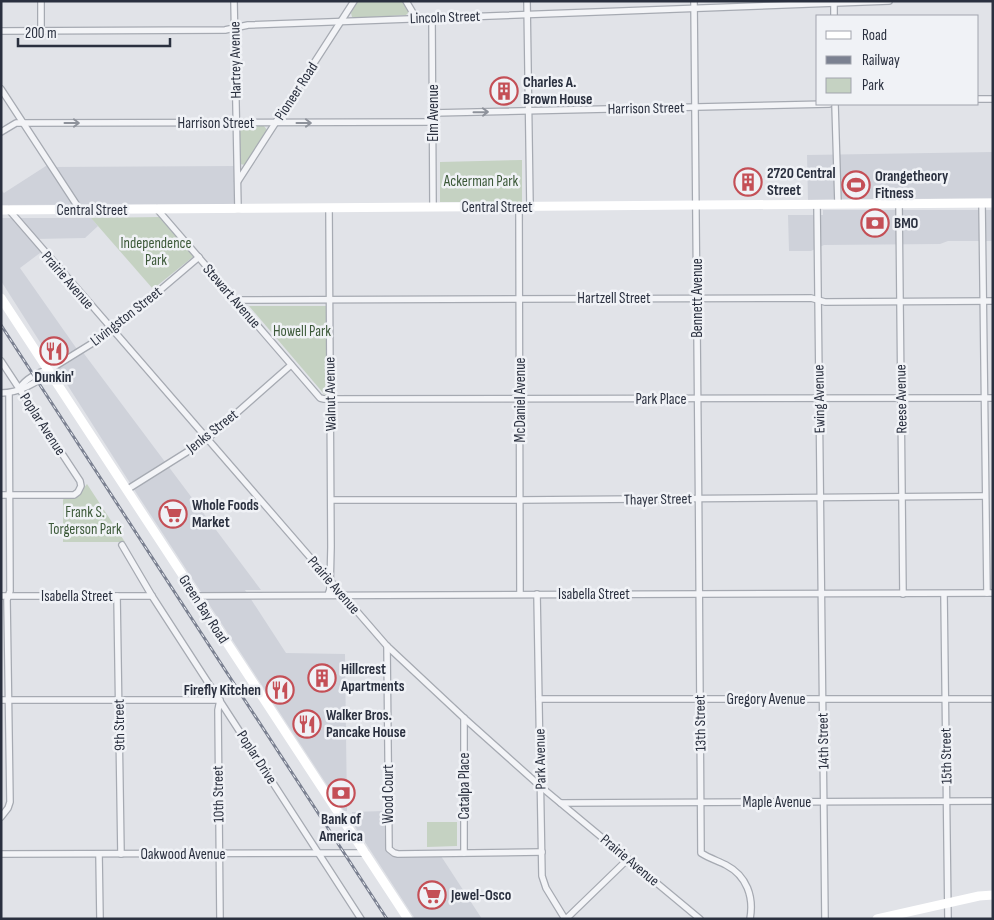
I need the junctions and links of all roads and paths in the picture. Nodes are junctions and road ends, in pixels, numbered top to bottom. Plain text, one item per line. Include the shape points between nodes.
1 (41, 1) edge
2 (234, 1) edge
3 (354, 1) edge
4 (406, 1) edge
5 (527, 1) edge
6 (889, 1) edge
7 (834, 2) edge
8 (694, 5) edge
9 (527, 15) junction
10 (834, 15) edge
11 (416, 18) junction
12 (432, 18) junction
13 (342, 21) junction
14 (234, 28) junction
15 (1, 31) edge
16 (41, 31) junction
17 (1, 89) edge
18 (993, 98) edge
19 (979, 99) edge
20 (816, 104) edge
21 (835, 105) edge
22 (696, 107) junction
23 (528, 111) junction
24 (433, 113) junction
25 (23, 122) junction
26 (433, 122) junction
27 (237, 123) junction
28 (275, 123) junction
29 (1, 132) edge
30 (238, 181) junction
31 (982, 203) junction
32 (993, 203) edge
33 (817, 204) junction
34 (838, 204) junction
35 (899, 204) junction
36 (697, 205) junction
37 (530, 206) junction
38 (433, 207) junction
39 (519, 207) junction
40 (329, 208) junction
41 (158, 209) junction
42 (238, 209) junction
43 (5, 210) edge
44 (80, 210) junction
45 (199, 257) junction
46 (1, 298) edge
47 (697, 298) junction
48 (329, 299) junction
49 (519, 299) junction
50 (236, 300) junction
51 (818, 300) junction
52 (900, 301) junction
53 (983, 301) junction
54 (993, 301) edge
55 (112, 331) junction
56 (1, 361) edge
57 (291, 365) junction
58 (49, 370) junction
59 (19, 389) junction
60 (1, 393) edge
61 (10, 393) junction
62 (984, 398) junction
63 (993, 398) edge
64 (697, 399) junction
65 (819, 399) junction
66 (901, 399) junction
67 (329, 400) junction
68 (520, 400) junction
69 (206, 440) junction
70 (128, 489) junction
71 (1, 495) edge
72 (9, 495) junction
73 (902, 496) junction
74 (986, 496) junction
75 (820, 497) junction
76 (698, 499) junction
77 (331, 500) junction
78 (520, 500) junction
79 (122, 545) dead end
80 (330, 580) junction
81 (990, 593) edge
82 (520, 594) junction
83 (537, 594) junction
84 (699, 594) junction
85 (821, 594) junction
86 (903, 594) junction
87 (944, 594) junction
88 (328, 595) junction
89 (343, 595) junction
90 (117, 596) junction
91 (152, 596) junction
92 (196, 596) junction
93 (5, 597) edge
94 (387, 646) junction
95 (993, 698) edge
96 (539, 699) junction
97 (700, 699) junction
98 (822, 699) junction
99 (945, 699) junction
100 (1, 700) edge
101 (9, 700) junction
102 (118, 700) junction
103 (220, 700) junction
104 (464, 718) junction
105 (540, 786) junction
106 (946, 801) junction
107 (993, 801) edge
108 (701, 802) junction
109 (824, 802) junction
110 (561, 803) junction
111 (1, 817) edge
112 (542, 852) junction
113 (319, 853) junction
114 (365, 853) junction
115 (464, 853) junction
116 (1, 854) edge
117 (99, 854) junction
118 (121, 854) junction
119 (219, 854) junction
120 (628, 859) junction
121 (993, 895) edge
122 (948, 904) junction
123 (100, 919) edge
124 (220, 919) edge
125 (361, 919) edge
126 (408, 919) edge
127 (566, 919) edge
128 (700, 919) edge
129 (750, 919) edge
130 (825, 919) edge
131 (876, 919) edge
132 (948, 919) edge

1 - 16 street
2 - 14 street, Hartrey Avenue
3 - 13 street, Pioneer Road
4 - 11 street
5 - 9 street
6 - 7 street, Lincoln Street
7 - 8 street, Lincoln Street
7 - 10 street
8 - 9 street, Lincoln Street
8 - 22 street, Bennett Avenue
9 - 12 street, Lincoln Street
9 - 23 street
11 - 12 street, Lincoln Street
11 - 13 street, Lincoln Street
12 - 24 street, Elm Avenue
13 - 14 street, Lincoln Street
13 - 28 street, Pioneer Road
14 - 16 street, Lincoln Street
14 - 27 street, Hartrey Avenue
15 - 16 street, Lincoln Street
17 - 25 street
18 - 19 street
20 - 22 street, Harrison Street
21 - 34 street
22 - 23 street, Harrison Street
22 - 36 street, Bennett Avenue
24 -> 23 street, Harrison Street
23 - 37 street
24 - 26 street, Elm Avenue
25 -> 27 street, Harrison Street
25 - 29 street, Harrison Street
25 - 44 street
28 -> 26 street, Harrison Street
26 - 38 street, Elm Avenue
27 - 28 street, Harrison Street
27 - 30 street, Hartrey Avenue
28 - 30 street, Pioneer Road
30 - 42 street, Hartrey Avenue
31 - 32 main road, Central Street
31 - 35 main road, Central Street
31 - 53 street
33 - 34 main road, Central Street
33 - 36 main road, Central Street
33 - 51 street, Ewing Avenue
34 - 35 main road, Central Street
35 - 52 street, Reese Avenue
36 - 37 main road, Central Street
36 - 47 street, Bennett Avenue
37 - 39 main road, Central Street
38 - 39 main road, Central Street
38 - 40 main road, Central Street
39 - 49 street, McDaniel Avenue
40 - 42 main road, Central Street
40 - 48 street, Walnut Avenue
41 - 42 main road, Central Street
41 - 44 main road, Central Street
41 - 45 street, Stewart Avenue
43 - 44 main road, Central Street
43 - 55 street, Prairie Avenue
45 - 50 street, Stewart Avenue
45 - 55 street, Livingston Street
46 - 58 main road, Green Bay Road
47 - 49 street, Hartzell Street
47 - 51 street, Hartzell Street
47 - 64 street, Bennett Avenue
48 - 49 street, Hartzell Street
48 - 50 street, Hartzell Street
48 - 67 street, Walnut Avenue
49 - 68 street, McDaniel Avenue
50 - 57 street, Stewart Avenue
51 - 52 street, Hartzell Street
51 - 65 street, Ewing Avenue
52 - 53 street, Hartzell Street
52 - 66 street, Reese Avenue
53 - 54 street, Hartzell Street
53 - 62 street
55 - 58 street, Livingston Street
55 - 69 street, Prairie Avenue
56 - 59 street, Poplar Avenue
57 - 67 street, Stewart Avenue via 320,398
57 - 69 street, Jenks Street
58 - 59 street, Livingston Street
58 - 70 main road, Green Bay Road
59 - 61 street, Livingston Street
59 - 72 street, Poplar Avenue via 80,481 81,489 74,495
60 - 61 street, Livingston Street
61 - 72 street
62 - 63 street, Park Place
62 - 66 street, Park Place
62 - 74 street
64 - 65 street, Park Place
64 - 68 street, Park Place
64 - 76 street, Bennett Avenue
65 - 66 street, Park Place
65 - 75 street, Ewing Avenue
66 - 73 street, Reese Avenue
67 - 68 street, Park Place
67 - 77 street, Walnut Avenue
68 - 78 street, McDaniel Avenue
69 - 70 street, Jenks Street
69 - 80 street, Prairie Avenue
70 - 92 main road, Green Bay Road
71 - 72 street
72 - 93 street via 10,591
73 - 74 street, Thayer Street
73 - 75 street, Thayer Street
73 - 86 street, Reese Avenue
74 - 81 street
75 - 76 street, Thayer Street
75 - 85 street, Ewing Avenue
76 - 78 street, Thayer Street
76 - 84 street, Bennett Avenue
77 - 78 street, Thayer Street
77 - 80 street, Walnut Avenue
78 - 82 street, McDaniel Avenue
79 - 91 street
80 - 88 street, Walnut Avenue
80 - 89 street, Prairie Avenue
81 - 87 street, Isabella Street
82 - 83 street, Isabella Street
82 - 89 street, Isabella Street
83 - 84 street, Isabella Street
83 - 96 street, Park Avenue
84 - 85 street, Isabella Street
84 - 97 street, 13th Street
85 - 86 street, Isabella Street
85 - 98 street, 14th Street
86 - 87 street, Isabella Street
87 - 99 street, 15th Street
88 - 89 street, Isabella Street
88 - 92 street, Isabella Street
89 - 94 street, Prairie Avenue
90 - 91 street, Isabella Street
90 - 93 street, Isabella Street
90 - 102 street, 9th Street
91 - 103 street, Poplar Drive
92 - 114 main road, Green Bay Road
93 - 101 street
94 - 104 street, Prairie Avenue
94 - 115 street, Wood Court via 388,845 391,852 398,854
95 - 99 street, Gregory Avenue
96 - 97 street, Gregory Avenue
96 - 105 street, Park Avenue
97 - 98 street, Gregory Avenue
97 - 108 street, 13th Street
98 - 99 street, Gregory Avenue
98 - 109 street, 14th Street
99 - 106 street, 15th Street
100 - 101 street
101 - 102 street
101 - 111 street via 10,802
102 - 103 street
102 - 118 street, 9th Street
103 - 113 street, Poplar Drive
103 - 119 street, 10th Street
104 - 105 street, Prairie Avenue
104 - 115 street, Catalpa Place
105 - 110 street, Prairie Avenue
105 - 112 street, Park Avenue
106 - 107 street, Maple Avenue
106 - 109 street, Maple Avenue
106 - 122 street, 15th Street
108 - 109 street, Maple Avenue
108 - 110 street, Maple Avenue
108 - 129 street, 13th Street via 701,853 734,870 744,880 751,900
109 - 130 street, 14th Street
110 - 120 street, Prairie Avenue
112 - 115 street
112 - 127 street, Park Avenue via 544,882
113 - 114 street, Oakwood Avenue
113 - 119 street, Oakwood Avenue
113 - 125 street, Poplar Drive
114 - 126 main road, Green Bay Road
116 - 117 street, Oakwood Avenue
117 - 118 street, Oakwood Avenue
117 - 123 street
118 - 119 street, Oakwood Avenue
119 - 124 street, 10th Street
120 - 127 street
120 - 128 street, Prairie Avenue
121 - 122 main road
122 - 131 main road
122 - 132 street, 15th Street

